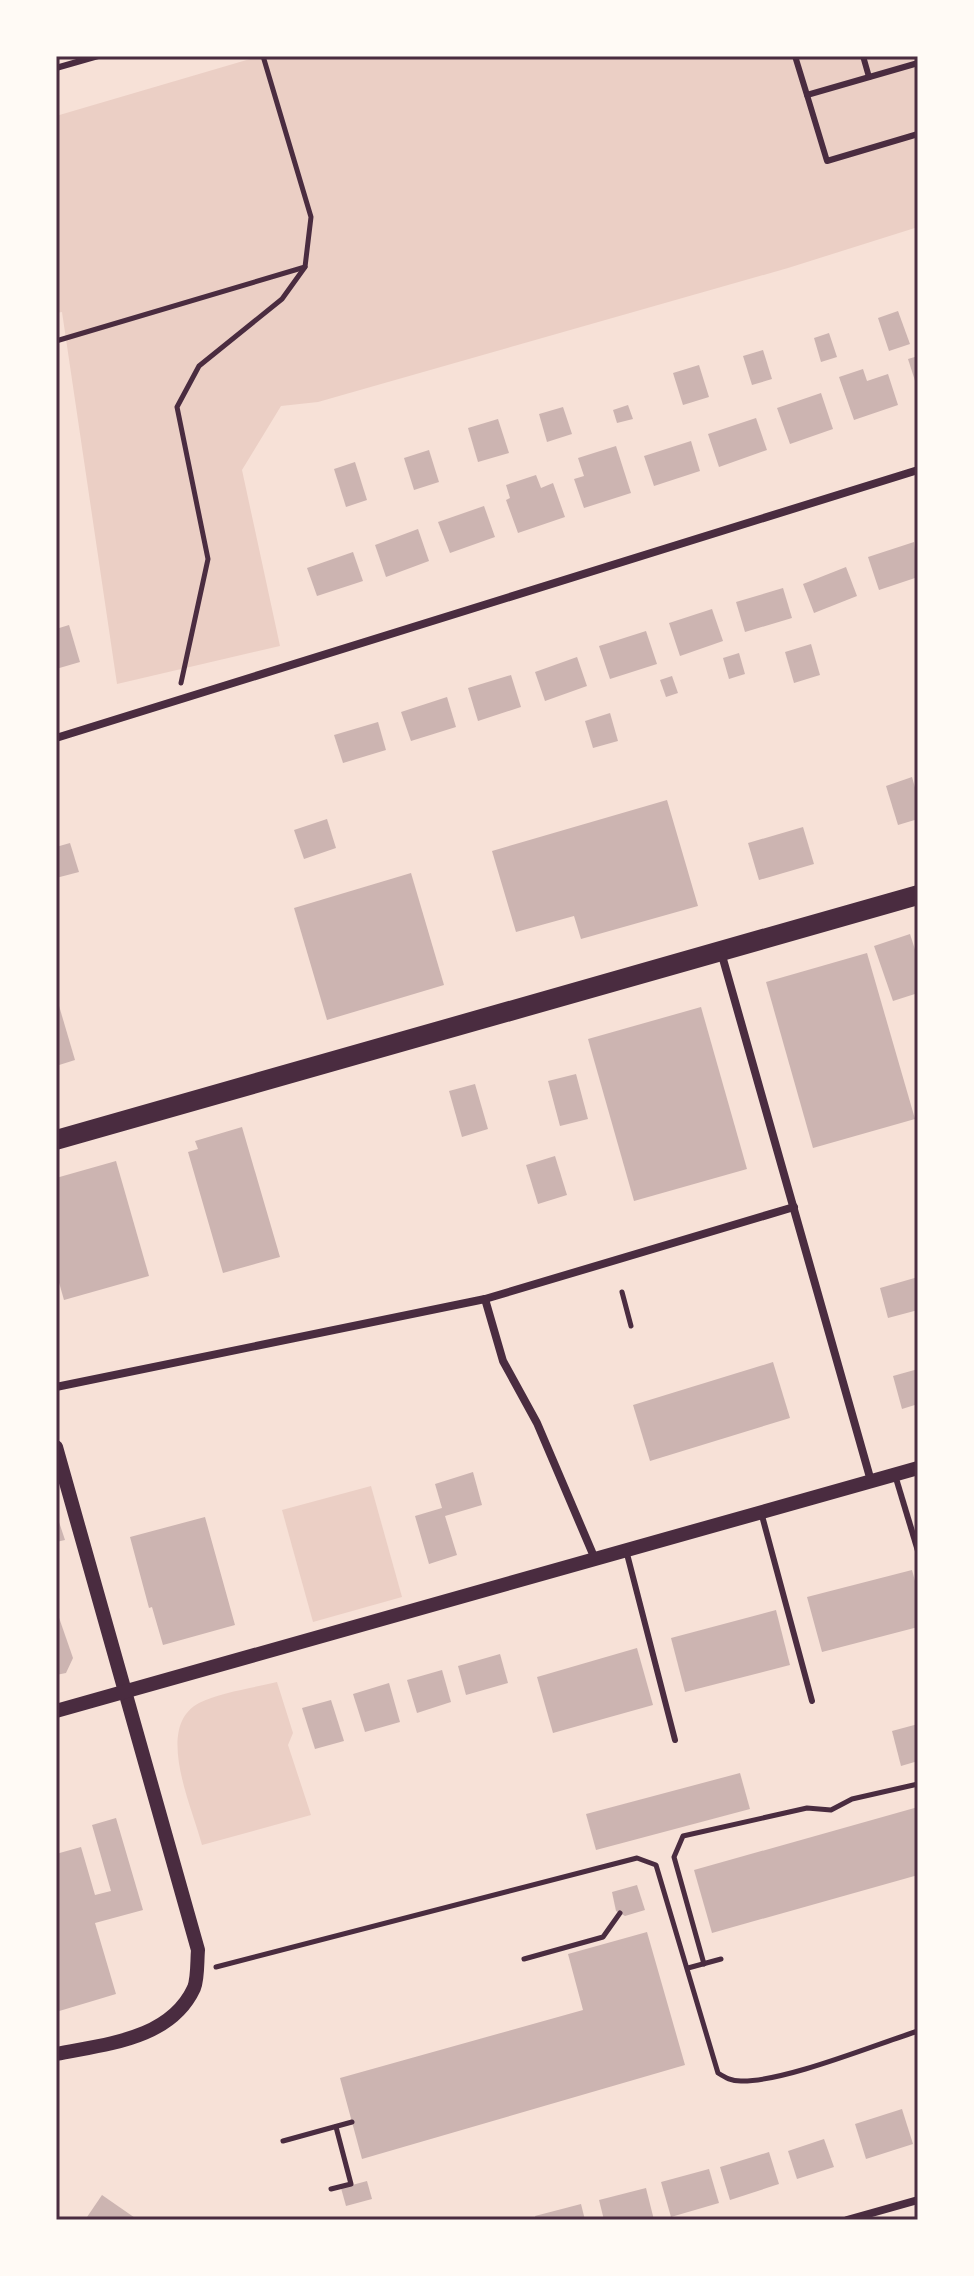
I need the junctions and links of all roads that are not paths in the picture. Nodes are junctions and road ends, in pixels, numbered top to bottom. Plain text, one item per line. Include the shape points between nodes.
1 (98, 56) edge
2 (795, 56) edge
3 (863, 56) edge
4 (918, 63) edge
5 (56, 68) edge
6 (869, 77) junction
7 (807, 95) junction
8 (918, 134) edge
9 (918, 470) edge
10 (56, 738) edge
11 (918, 895) edge
12 (720, 951) junction
13 (56, 1140) edge
14 (794, 1207) junction
15 (485, 1299) junction
16 (56, 1387) edge
17 (56, 1447) edge
18 (918, 1468) edge
19 (895, 1475) junction
20 (871, 1481) junction
21 (761, 1512) junction
22 (626, 1550) junction
23 (918, 1551) edge
24 (595, 1559) junction
25 (125, 1692) junction
26 (812, 1701) dead end
27 (56, 1711) edge
28 (675, 1740) dead end
29 (56, 2054) edge
30 (918, 2200) edge
31 (847, 2220) edge

1 - 5 lane
2 - 7 lane
3 - 6 lane
4 - 6 lane
6 - 7 lane
7 - 8 lane via 827,161
9 - 10 street
11 - 12 main road
12 - 13 main road
12 - 14 street
14 - 15 street
14 - 20 street
15 - 16 street
15 - 24 street via 503,1361 537,1423
17 - 25 street
18 - 19 street
19 - 20 street
19 - 23 lane
20 - 21 street
21 - 22 street
21 - 26 lane
22 - 24 street
22 - 28 lane
24 - 25 street
25 - 27 street
25 - 29 street via 198,1950 194,1987 169,2020 132,2038
30 - 31 street

